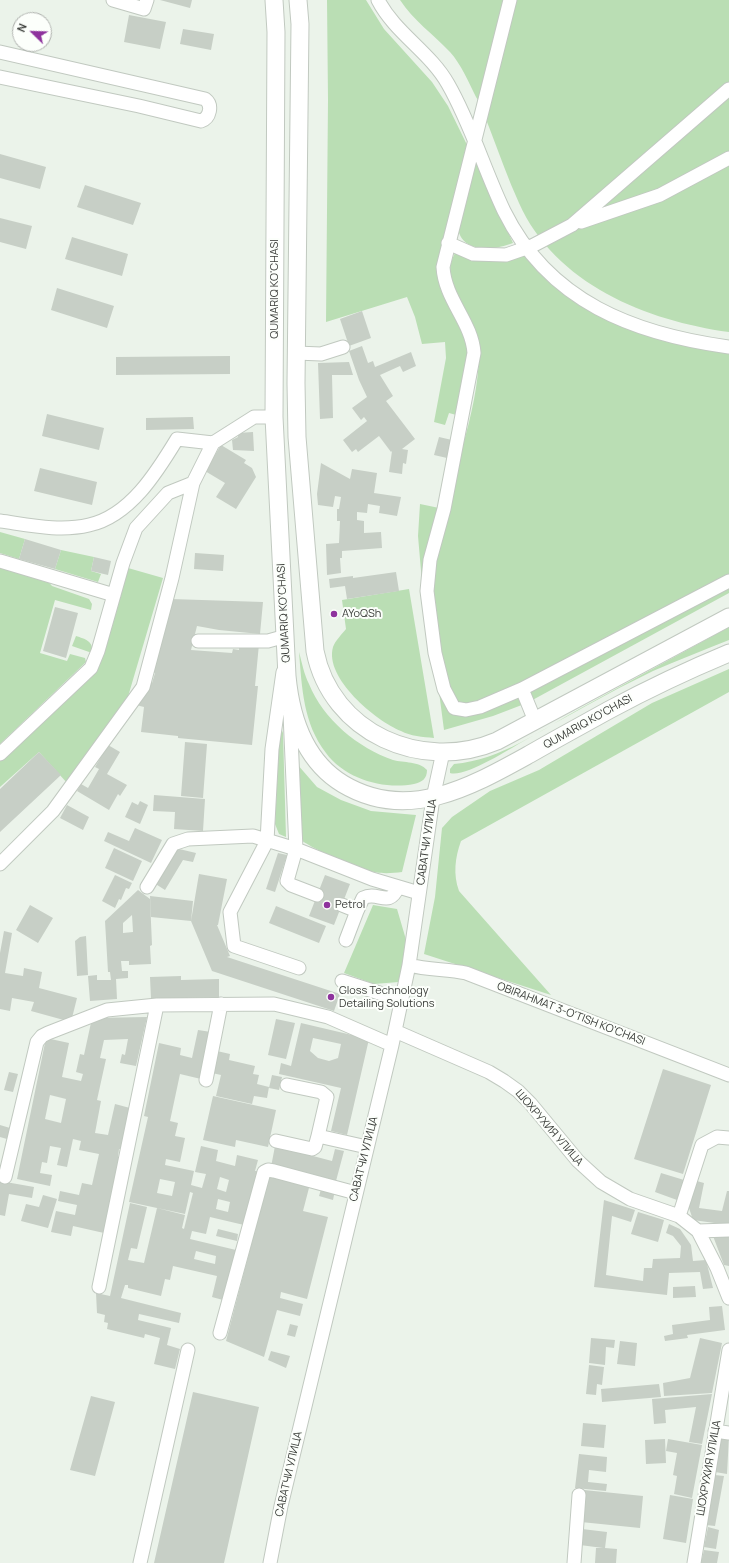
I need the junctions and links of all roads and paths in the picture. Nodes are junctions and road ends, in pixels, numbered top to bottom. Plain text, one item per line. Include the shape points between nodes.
1 (113, 0) edge
2 (146, 0) edge
3 (274, 0) edge
4 (298, 0) edge
5 (378, 0) edge
6 (387, 0) edge
7 (510, 0) edge
8 (0, 52) edge
9 (0, 77) edge
10 (729, 89) edge
11 (479, 129) junction
12 (475, 143) junction
13 (729, 158) edge
14 (572, 225) junction
15 (448, 243) junction
16 (529, 247) junction
17 (297, 334) junction
18 (275, 335) junction
19 (729, 340) edge
20 (343, 347) dead end
21 (729, 347) edge
22 (296, 353) junction
23 (274, 417) junction
24 (213, 443) junction
25 (193, 483) junction
26 (0, 521) edge
27 (0, 560) edge
28 (729, 581) edge
29 (114, 595) junction
30 (729, 617) edge
31 (198, 641) dead end
32 (286, 641) junction
33 (729, 653) edge
34 (288, 686) junction
35 (522, 689) junction
36 (535, 721) junction
37 (443, 752) junction
38 (0, 754) edge
39 (433, 798) junction
40 (267, 841) junction
41 (296, 849) junction
42 (0, 864) edge
43 (147, 887) dead end
44 (398, 887) junction
45 (419, 894) junction
46 (317, 895) tunnel mouth
47 (342, 905) tunnel mouth
48 (357, 911) junction
49 (346, 940) dead end
50 (409, 965) junction
51 (299, 968) dead end
52 (342, 981) dead end
53 (402, 1000) junction
54 (221, 1004) junction
55 (157, 1005) junction
56 (395, 1031) junction
57 (392, 1045) junction
58 (729, 1075) edge
59 (206, 1080) dead end
60 (287, 1085) dead end
61 (318, 1136) junction
62 (729, 1138) edge
63 (276, 1141) dead end
64 (367, 1147) junction
65 (6, 1177) dead end
66 (356, 1193) junction
67 (679, 1216) junction
68 (729, 1230) edge
69 (698, 1231) junction
70 (99, 1287) dead end
71 (729, 1298) edge
72 (220, 1333) dead end
73 (188, 1350) dead end
74 (729, 1350) edge
75 (715, 1431) junction
76 (729, 1433) edge
77 (579, 1495) dead end
78 (140, 1563) edge
79 (270, 1563) edge
80 (574, 1563) edge
81 (694, 1563) edge

1 - 2 street via 144,9
3 - 18 main road, QUMARIQ KO'CHASI
4 - 17 main road, QUMARIQ KO'CHASI via 300,24
5 - 12 street via 391,19 442,75 458,103
6 - 11 street via 448,69
7 - 11 street
8 - 9 street via 205,99 210,107 208,116 201,121
10 - 14 street
11 - 12 street
11 - 16 street
12 - 15 street
12 - 16 street via 504,210
13 - 14 street via 660,195
14 - 16 street
15 - 16 street via 473,254 506,255
15 - 35 street via 443,267 446,288 472,339 474,353 444,510 430,560 427,591 435,653 444,688 454,708 466,710 480,707
16 - 19 street via 556,272 608,306 645,322
16 - 21 street via 543,268 563,285 613,316 643,330
17 - 18 main road
17 - 22 main road, QUMARIQ KO'CHASI
18 - 23 main road, QUMARIQ KO'CHASI
20 - 22 street via 321,354
22 - 37 main road, QUMARIQ KO'CHASI via 297,437 311,614 319,671 337,702 352,718 370,731 410,748
23 - 24 street via 254,417
23 - 32 main road, QUMARIQ KO'CHASI
24 - 25 street
24 - 26 street via 177,439 153,476 119,511 105,520 74,528
25 - 29 street via 168,493 136,528
25 - 42 street via 144,687 53,811
27 - 29 street
28 - 35 street
29 - 38 street via 91,668
30 - 36 main road, QUMARIQ KO'CHASI
31 - 32 street
32 - 34 main road, QUMARIQ KO'CHASI
32 - 40 street via 272,749
33 - 39 main road, QUMARIQ KO'CHASI via 645,691 474,784
34 - 39 main road, QUMARIQ KO'CHASI via 301,735 316,762 331,776 358,792 381,799 405,801
34 - 41 street
35 - 36 street
36 - 37 main road, QUMARIQ KO'CHASI via 491,744
37 - 39 street, САВАТЧИ УЛИЦА
39 - 45 street, САВАТЧИ УЛИЦА
40 - 41 street
40 - 43 street via 253,836 188,839 173,844
40 - 51 street via 230,912 234,946
41 - 44 street
41 - 46 street via 287,881
44 - 45 street
44 - 48 street via 391,898 363,898
45 - 50 street, САВАТЧИ УЛИЦА
47 - 48 street
48 - 49 street
50 - 53 street, САВАТЧИ УЛИЦА
50 - 58 street, OBIRAHMAT 3-O'TISH KO'CHASI via 466,973
52 - 53 street
53 - 56 street, САВАТЧИ УЛИЦА
54 - 55 street
54 - 57 street via 274,1004 328,1017
54 - 59 street
55 - 65 street via 107,1010 42,1036 34,1050
55 - 70 street
56 - 57 street, САВАТЧИ УЛИЦА
56 - 67 street, ШОХРУХИЯ УЛИЦА via 504,1081 530,1103 578,1161 601,1182 630,1198
57 - 64 street, САВАТЧИ УЛИЦА
60 - 61 street via 321,1092 327,1097
61 - 63 street via 312,1149
61 - 64 street
62 - 67 street via 717,1137 702,1145
64 - 66 street, САВАТЧИ УЛИЦА
66 - 72 street via 274,1171 264,1172
66 - 79 street, САВАТЧИ УЛИЦА via 281,1506
67 - 69 street, ШОХРУХИЯ УЛИЦА
68 - 69 street
69 - 71 street, ШОХРУХИЯ УЛИЦА
73 - 78 street
74 - 75 street, ШОХРУХИЯ УЛИЦА
75 - 76 street
75 - 81 street, ШОХРУХИЯ УЛИЦА
77 - 80 street

